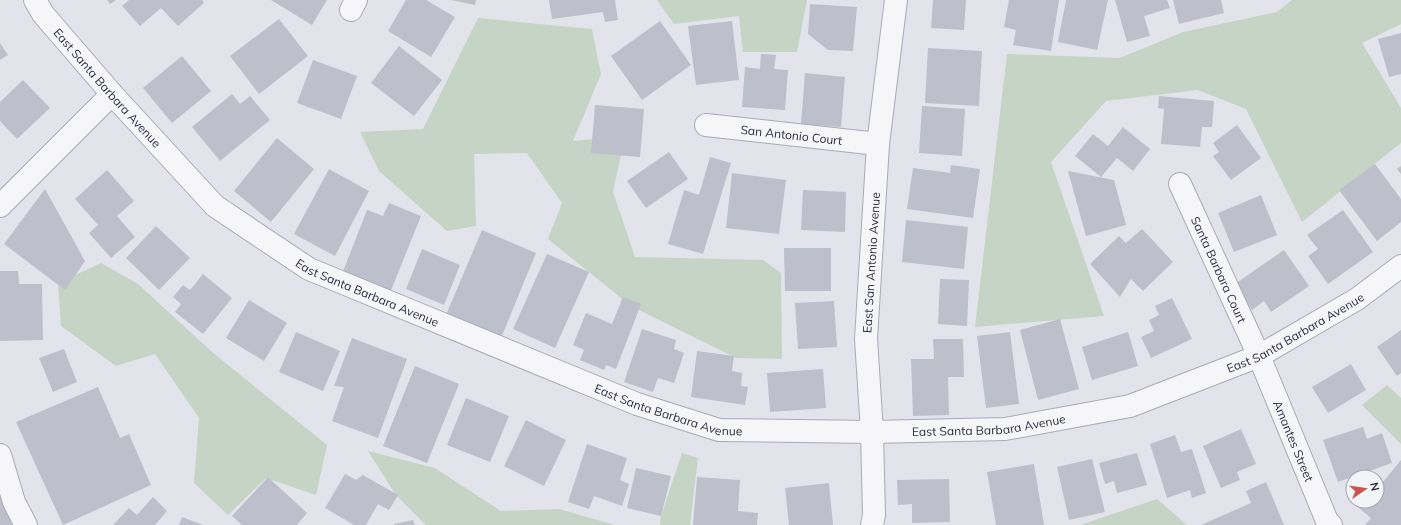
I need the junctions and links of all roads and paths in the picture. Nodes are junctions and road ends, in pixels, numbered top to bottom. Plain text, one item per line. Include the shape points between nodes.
1 (35, 0) edge
2 (896, 0) edge
3 (112, 94) junction
4 (706, 125) dead end
5 (878, 144) junction
6 (1180, 184) dead end
7 (0, 206) edge
8 (1401, 266) edge
9 (1259, 356) junction
10 (872, 432) junction
11 (0, 455) edge
12 (26, 525) edge
13 (872, 525) edge
14 (1331, 525) edge

1 - 3 street, East Santa Barbara Avenue via 43,14
2 - 5 street, East San Antonio Avenue
3 - 7 street
3 - 10 street, East Santa Barbara Avenue via 215,206 309,268 637,404 719,430
4 - 5 street, San Antonio Court
5 - 10 street, East San Antonio Avenue via 866,338
6 - 9 street, Santa Barbara Court
8 - 9 street, East Santa Barbara Avenue via 1357,299
9 - 10 street, East Santa Barbara Avenue via 1130,406 1005,429
9 - 14 street, Amantes Street via 1327,521
10 - 13 street, East San Antonio Avenue
11 - 12 street via 14,502

